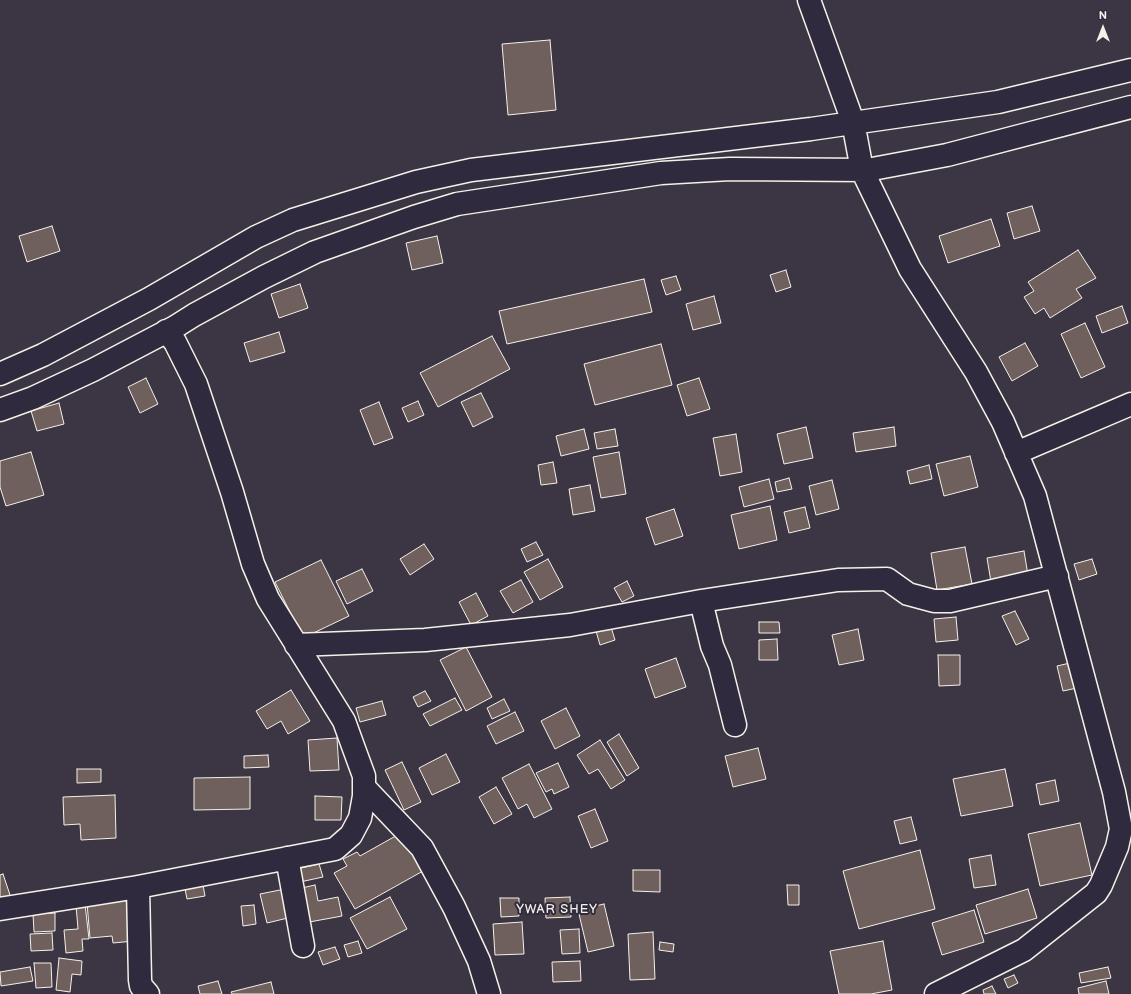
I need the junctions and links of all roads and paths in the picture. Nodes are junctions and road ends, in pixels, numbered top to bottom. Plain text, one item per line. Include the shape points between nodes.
1 (809, 0) edge
2 (1131, 70) edge
3 (1131, 107) edge
4 (853, 122) junction
5 (862, 170) junction
6 (166, 331) junction
7 (0, 374) edge
8 (1131, 404) edge
9 (0, 410) edge
10 (1016, 453) junction
11 (1056, 576) junction
12 (701, 601) junction
13 (296, 645) junction
14 (735, 725) dead end
15 (364, 787) junction
16 (1124, 809) edge
17 (287, 858) junction
18 (138, 886) junction
19 (0, 909) edge
20 (303, 946) dead end
21 (942, 993) edge
22 (148, 994) edge
23 (489, 994) edge

1 - 4 street
2 - 4 street via 998,102
3 - 5 street via 947,155
4 - 5 street
4 - 7 street via 471,170 416,182 293,220 256,236 149,299 43,355
5 - 6 street via 730,169 661,173 457,204 315,252 245,286
5 - 10 street via 910,269 976,372 1003,422
6 - 9 street via 93,370 33,398
6 - 13 street via 175,342 196,384 230,484 253,564 268,599
8 - 10 street
10 - 11 street via 1035,496
11 - 12 street via 950,601 934,601 908,594 887,579 838,580
11 - 16 street via 1114,792
12 - 13 street via 570,625 425,640
12 - 14 street
13 - 15 street via 344,722 364,776
15 - 17 street via 360,818 351,835 335,849
15 - 23 street via 422,848 479,961
16 - 21 street via 1117,847 1096,893 1024,950
17 - 18 street
17 - 20 street
18 - 19 street
18 - 22 street via 140,980 141,986

